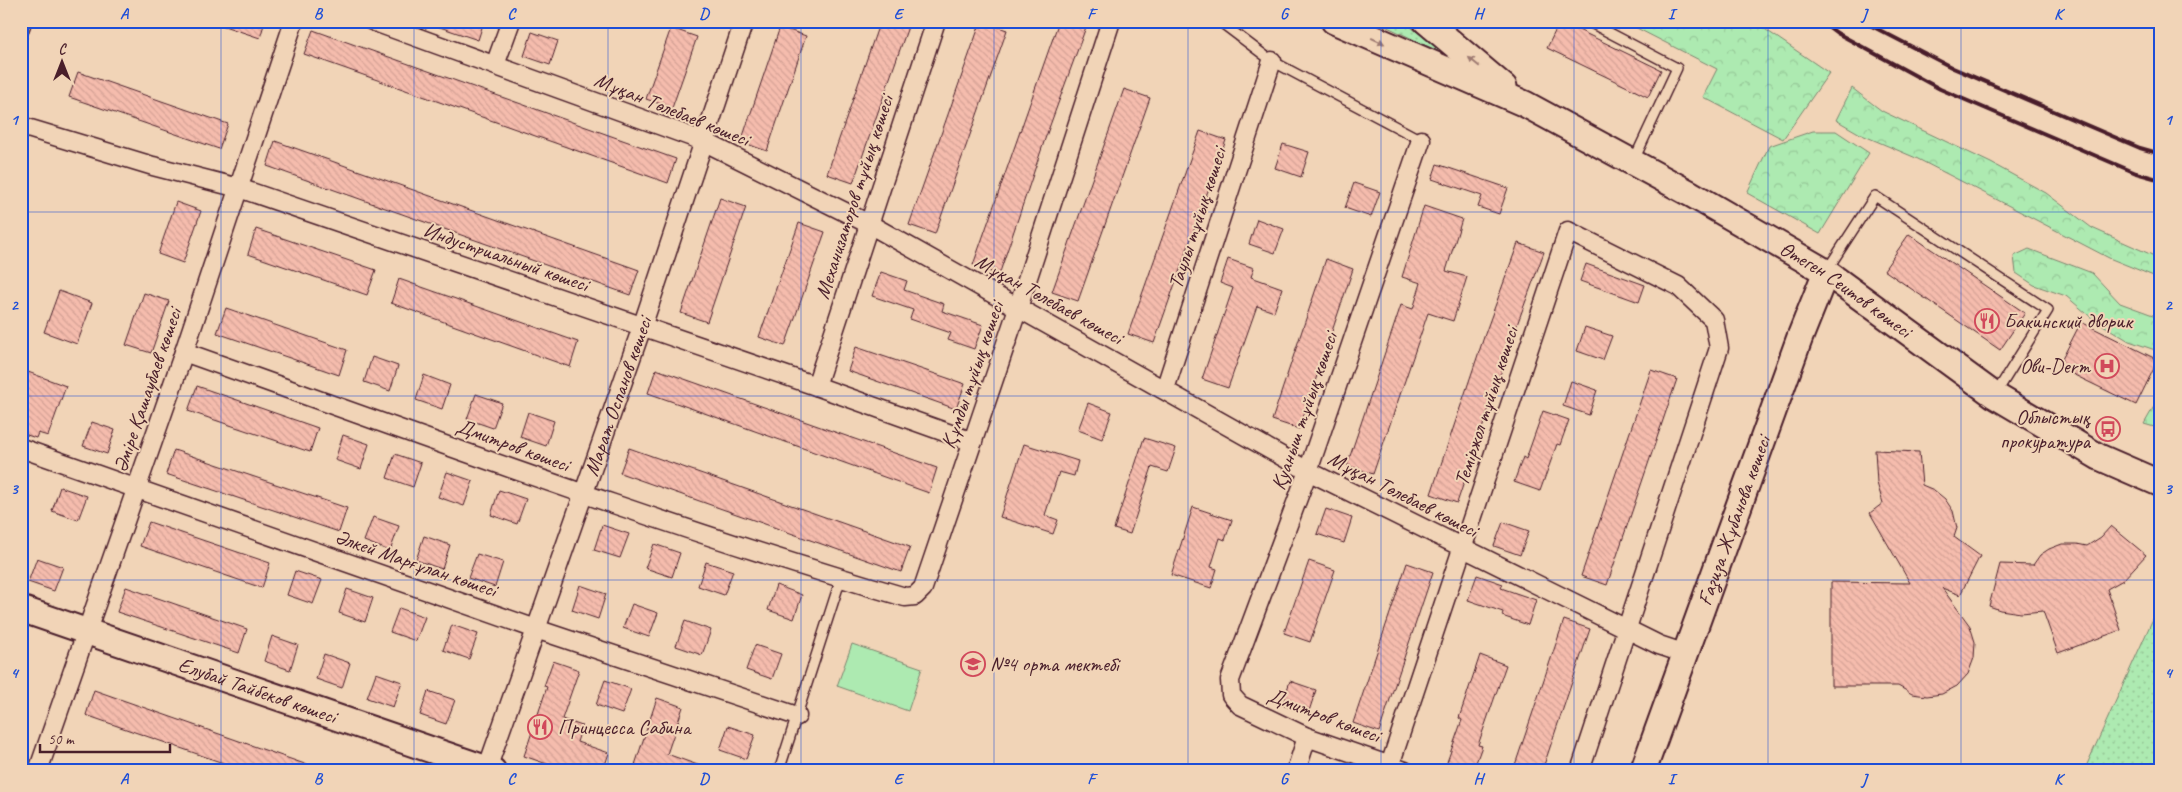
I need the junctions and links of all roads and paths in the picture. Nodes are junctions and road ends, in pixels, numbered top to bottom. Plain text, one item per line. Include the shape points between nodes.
1 (27, 21) edge
2 (294, 21) edge
3 (372, 21) edge
4 (512, 21) edge
5 (744, 21) edge
6 (936, 21) edge
7 (1111, 21) edge
8 (1219, 21) edge
9 (1334, 21) edge
10 (1426, 21) edge
11 (1587, 21) edge
12 (21, 24) edge
13 (21, 38) edge
14 (1272, 61) junction
15 (495, 65) junction
16 (1525, 104) junction
17 (21, 126) edge
18 (1421, 140) joint
19 (703, 141) junction
20 (1633, 163) junction
21 (239, 188) junction
22 (869, 224) junction
23 (1826, 272) junction
24 (1018, 308) junction
25 (642, 327) junction
26 (184, 352) junction
27 (816, 386) junction
28 (1165, 389) junction
29 (1994, 395) junction
30 (973, 442) junction
31 (21, 448) edge
32 (1308, 471) junction
33 (2161, 484) edge
34 (137, 490) junction
35 (584, 494) junction
36 (1462, 549) junction
37 (841, 578) junction
38 (914, 596) joint
39 (21, 609) edge
40 (536, 629) junction
41 (1626, 630) junction
42 (85, 631) junction
43 (1686, 654) junction
44 (1231, 695) joint
45 (797, 716) junction
46 (1306, 738) junction
47 (1397, 768) edge
48 (489, 770) edge
49 (38, 771) edge
50 (779, 771) edge
51 (1296, 771) edge
52 (1580, 771) edge
53 (1643, 771) edge

1 - 12 lane
1 - 13 lane
2 - 21 street, Әміре Қашаубаев көшесі
3 - 15 street, Мұқан Төлебаев көшесі
4 - 15 street
5 - 19 street, Марат Оспанов көшесі
6 - 22 street, Механизаторов тұйық көшесі
7 - 24 street, Құмды тұйық көшесі
8 - 14 lane
9 -> 16 main road
16 -> 10 main road
11 - 20 lane via 1677,68
14 - 18 lane
14 - 28 street, Таулы тұйық көшесі
15 - 19 street, Мұқан Төлебаев көшесі
16 - 20 main road, Өтеген Сеитов көшесі
17 - 21 street, Индустриальный көшесі
18 - 32 street, Қуаныш тұйық көшесі
19 - 22 street, Мұқан Төлебаев көшесі
19 - 25 street, Марат Оспанов көшесі
20 - 23 main road, Өтеген Сеитов көшесі
21 - 25 street, Индустриальный көшесі
21 - 26 street, Әміре Қашаубаев көшесі
22 - 24 street, Мұқан Төлебаев көшесі
22 - 27 street, Механизаторов тұйық көшесі
23 - 29 main road, Өтеген Сеитов көшесі
23 - 29 lane via 1875,196 2048,310
23 - 43 main road, Ғазиза Жұбанова көшесі
24 - 28 street, Мұқан Төлебаев көшесі
24 - 30 street, Құмды тұйық көшесі
25 - 27 street, Индустриальный көшесі
25 - 35 street, Марат Оспанов көшесі
26 - 34 street, Әміре Қашаубаев көшесі
26 - 35 street, Дмитров көшесі
27 - 30 street, Индустриальный көшесі
28 - 32 street, Мұқан Төлебаев көшесі
29 - 33 main road, Өтеген Сеитов көшесі via 2099,457
30 - 38 street, Құмды тұйық көшесі via 923,588
31 - 34 street, Әлкей Марғұлан көшесі
32 - 36 street, Мұқан Төлебаев көшесі
32 - 44 street, Қуаныш тұйық көшесі via 1230,680
34 - 40 street, Әлкей Марғұлан көшесі
34 - 42 street, Әміре Қашаубаев көшесі
35 - 37 street, Дмитров көшесі
35 - 40 street, Марат Оспанов көшесі
36 - 41 street, Мұқан Төлебаев көшесі
36 - 41 street, Теміржол тұйық көшесі via 1568,231 1678,286 1714,320 1717,331 1719,348
36 - 47 street, Теміржол тұйық көшесі
37 - 38 street, Дмитров көшесі via 906,598
37 - 45 lane
39 - 42 main road, Елубай Тайбеков көшесі
40 - 45 street, Әлкей Марғұлан көшесі
40 - 48 street, Марат Оспанов көшесі
41 - 43 street, Мұқан Төлебаев көшесі
41 - 52 street
42 - 48 main road, Елубай Тайбеков көшесі
42 - 49 street, Әміре Қашаубаев көшесі
43 - 53 main road, Ғазиза Жұбанова көшесі
44 - 46 street, Дмитров көшесі via 1240,705
45 - 50 lane
46 - 47 street, Дмитров көшесі
46 - 51 street

